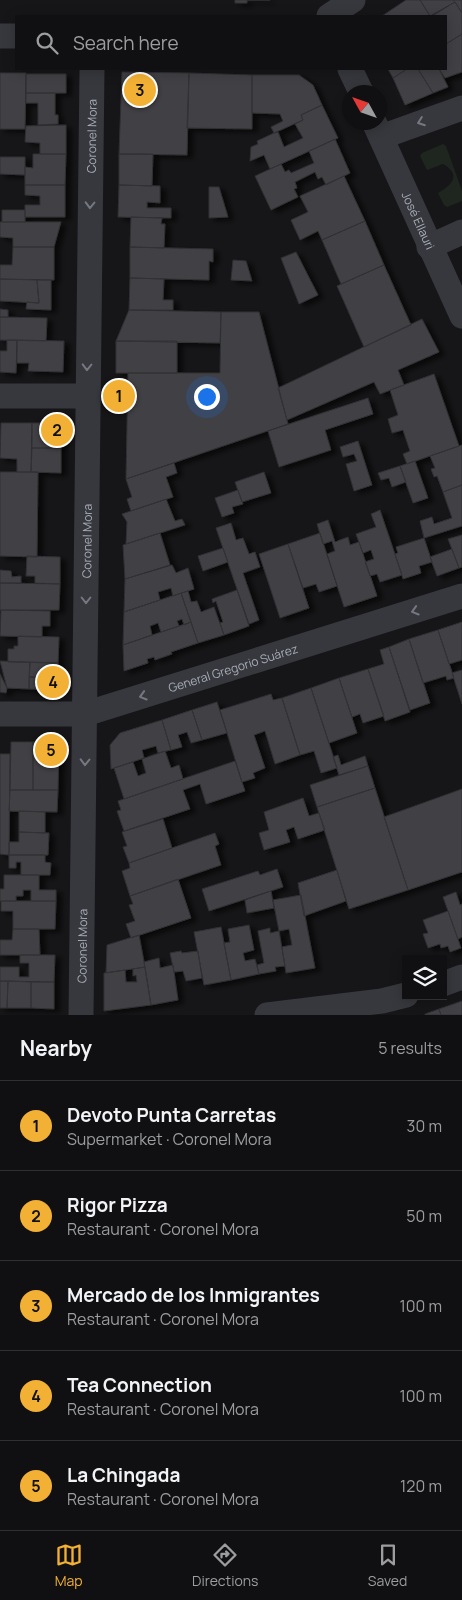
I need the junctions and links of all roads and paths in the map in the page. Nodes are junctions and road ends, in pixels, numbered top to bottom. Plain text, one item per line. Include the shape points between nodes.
1 (318, 0) edge
2 (353, 0) edge
3 (327, 15) edge
4 (330, 15) edge
5 (0, 36) edge
6 (15, 36) edge
7 (92, 70) edge
8 (350, 70) edge
9 (358, 85) edge
10 (462, 108) edge
11 (387, 128) edge
12 (378, 130) edge
13 (462, 232) edge
14 (429, 247) junction
15 (462, 316) edge
16 (0, 396) edge
17 (87, 396) junction
18 (462, 596) edge
19 (0, 714) edge
20 (86, 714) junction
21 (462, 977) edge
22 (447, 983) edge
23 (402, 997) edge
24 (382, 1008) edge
25 (81, 1015) edge
26 (267, 1015) edge

1 - 3 street
2 - 4 street
5 - 6 street
7 -> 17 street, Coronel Mora
8 - 9 street
10 -> 11 street
12 - 14 street, José Ellauri
13 - 14 street
14 - 15 street, José Ellauri
16 - 17 street
17 -> 20 street, Coronel Mora
18 -> 20 street, General Gregorio Suárez
19 - 20 street, General Gregorio Suárez
20 -> 25 street, Coronel Mora
21 - 22 street
23 - 24 street
24 - 26 street

